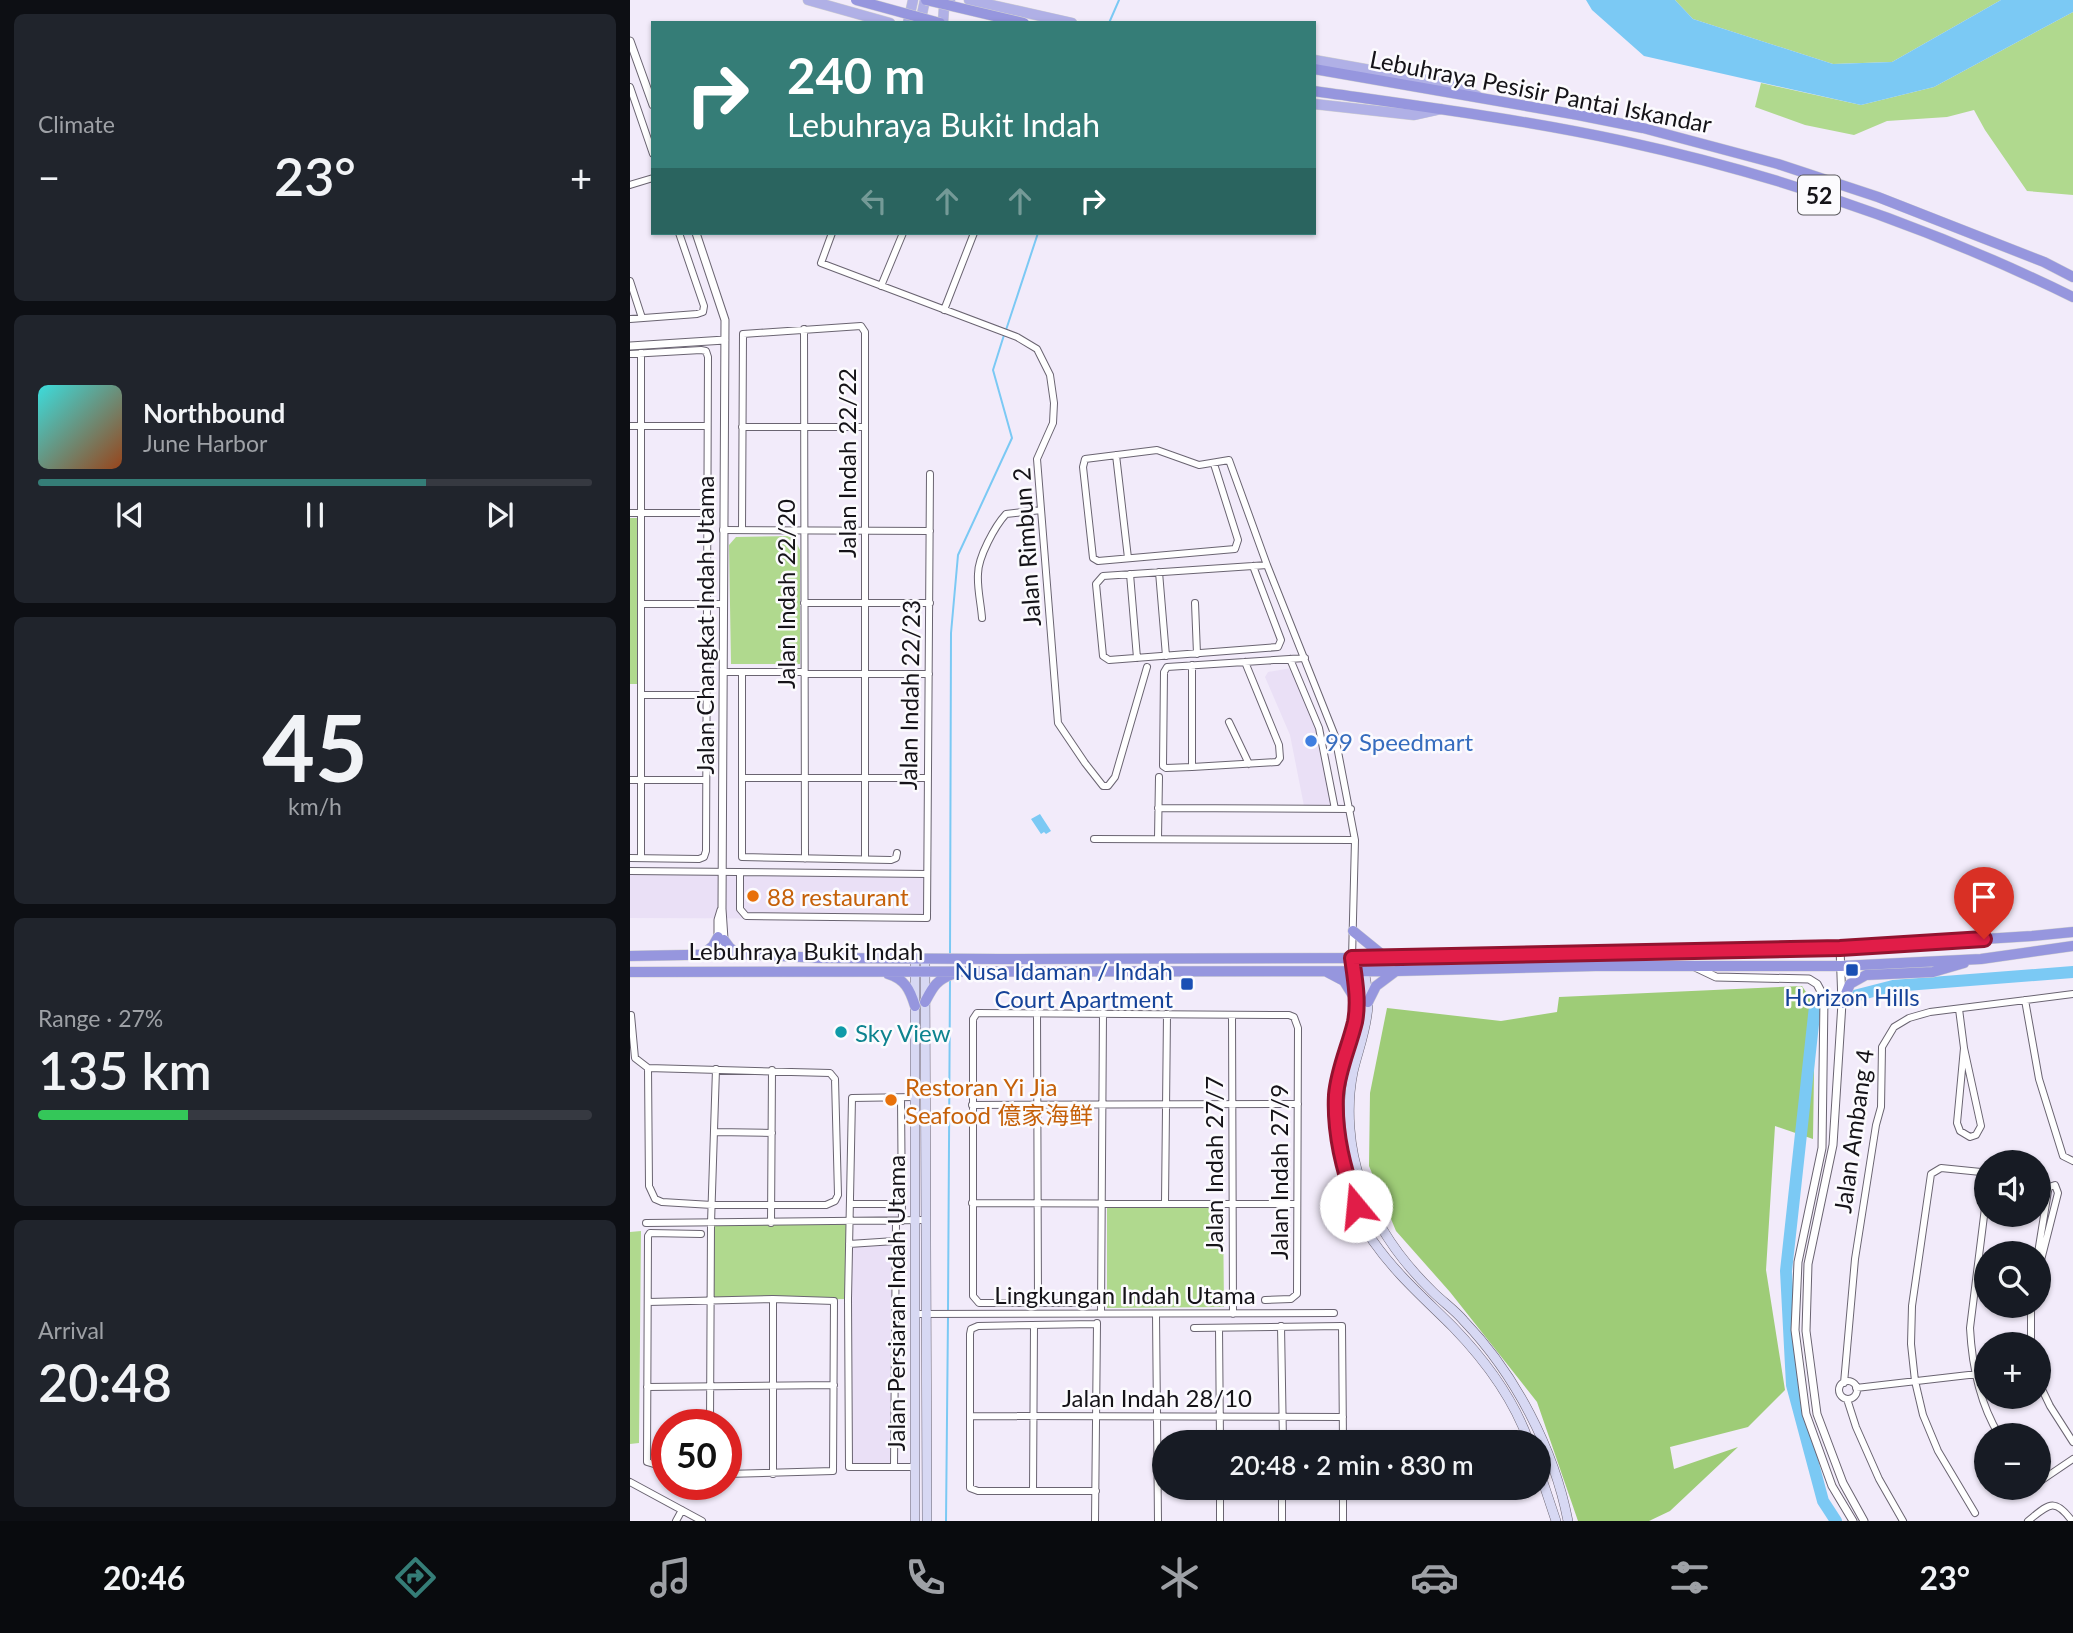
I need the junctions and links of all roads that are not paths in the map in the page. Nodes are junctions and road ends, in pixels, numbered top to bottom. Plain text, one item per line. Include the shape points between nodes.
1 (807, 0) edge
2 (856, 0) edge
3 (883, 0) edge
4 (914, 0) edge
5 (926, 0) edge
6 (950, 0) edge
7 (970, 0) edge
8 (866, 16) junction
9 (883, 21) edge
10 (909, 21) edge
11 (921, 21) edge
12 (935, 21) edge
13 (942, 21) edge
14 (1015, 21) edge
15 (1063, 21) edge
16 (630, 41) edge
17 (1316, 60) edge
18 (1316, 69) edge
19 (630, 87) edge
20 (1316, 91) edge
21 (632, 98) edge
22 (1482, 98) junction
23 (651, 99) edge
24 (1316, 104) edge
25 (1442, 109) junction
26 (651, 149) edge
27 (651, 179) edge
28 (630, 185) edge
29 (680, 235) edge
30 (697, 235) edge
31 (831, 235) edge
32 (902, 235) edge
33 (973, 235) edge
34 (2073, 277) edge
35 (630, 281) edge
36 (881, 286) junction
37 (2073, 298) edge
38 (944, 310) junction
39 (642, 318) junction
40 (630, 319) edge
41 (804, 329) junction
42 (725, 340) junction
43 (630, 346) edge
44 (630, 354) edge
45 (641, 354) junction
46 (630, 426) edge
47 (641, 426) junction
48 (707, 426) junction
49 (742, 427) junction
50 (804, 427) junction
51 (865, 427) junction
52 (1116, 455) junction
53 (1214, 464) junction
54 (930, 474) dead end
55 (1041, 510) junction
56 (630, 513) edge
57 (641, 513) junction
58 (707, 513) junction
59 (723, 530) junction
60 (742, 530) junction
61 (804, 530) junction
62 (865, 530) junction
63 (930, 531) junction
64 (1128, 558) junction
65 (1267, 565) junction
66 (1253, 566) junction
67 (1159, 572) junction
68 (1130, 575) junction
69 (804, 603) junction
70 (865, 603) junction
71 (930, 603) junction
72 (1195, 603) dead end
73 (641, 604) junction
74 (706, 604) junction
75 (722, 604) junction
76 (982, 618) dead end
77 (1197, 654) junction
78 (1166, 656) junction
79 (1137, 658) junction
80 (1305, 658) junction
81 (1290, 659) junction
82 (1245, 662) junction
83 (1192, 665) junction
84 (1147, 667) dead end
85 (723, 672) junction
86 (742, 672) junction
87 (804, 673) junction
88 (865, 674) junction
89 (929, 674) junction
90 (630, 689) edge
91 (641, 692) junction
92 (707, 695) junction
93 (1229, 722) dead end
94 (1249, 764) junction
95 (1192, 767) junction
96 (1159, 777) dead end
97 (741, 778) junction
98 (804, 778) junction
99 (865, 778) junction
100 (927, 778) junction
101 (630, 780) edge
102 (641, 780) junction
103 (705, 780) junction
104 (1158, 808) junction
105 (1335, 809) junction
106 (1351, 809) junction
107 (1158, 838) junction
108 (1094, 839) dead end
109 (1355, 840) junction
110 (897, 853) dead end
111 (630, 858) edge
112 (641, 858) junction
113 (804, 859) junction
114 (865, 859) junction
115 (630, 871) edge
116 (723, 873) junction
117 (740, 873) junction
118 (927, 874) junction
119 (1353, 931) junction
120 (2073, 932) edge
121 (721, 938) junction
122 (2073, 946) edge
123 (1840, 948) junction
124 (740, 954) junction
125 (703, 955) junction
126 (630, 956) edge
127 (721, 956) junction
128 (1386, 957) junction
129 (920, 958) junction
130 (1357, 958) junction
131 (1981, 959) junction
132 (1693, 966) junction
133 (1841, 966) junction
134 (1321, 969) junction
135 (877, 970) junction
136 (736, 971) junction
137 (921, 971) junction
138 (1359, 971) junction
139 (1397, 971) junction
140 (630, 972) edge
141 (702, 972) junction
142 (939, 976) junction
143 (2073, 994) edge
144 (2025, 1000) junction
145 (1363, 1002) junction
146 (1842, 1003) junction
147 (920, 1004) junction
148 (1959, 1009) junction
149 (1037, 1013) junction
150 (1103, 1013) junction
151 (1167, 1014) junction
152 (631, 1015) edge
153 (1232, 1015) junction
154 (1964, 1048) junction
155 (648, 1068) junction
156 (716, 1069) junction
157 (772, 1070) junction
158 (901, 1097) junction
159 (915, 1097) junction
160 (1102, 1104) junction
161 (1166, 1104) junction
162 (1232, 1104) junction
163 (1298, 1104) junction
164 (972, 1105) junction
165 (1037, 1105) junction
166 (715, 1132) junction
167 (772, 1133) junction
168 (2073, 1161) edge
169 (1974, 1171) edge
170 (972, 1203) junction
171 (1037, 1203) junction
172 (1102, 1203) junction
173 (1165, 1203) junction
174 (1232, 1203) junction
175 (851, 1204) junction
176 (902, 1204) junction
177 (1297, 1204) junction
178 (712, 1205) junction
179 (771, 1206) junction
180 (926, 1220) junction
181 (899, 1221) junction
182 (915, 1221) junction
183 (850, 1222) junction
184 (646, 1223) dead end
185 (711, 1223) junction
186 (771, 1223) junction
187 (1982, 1227) edge
188 (701, 1234) dead end
189 (895, 1241) junction
190 (2040, 1241) edge
191 (2046, 1241) edge
192 (849, 1244) junction
193 (774, 1299) junction
194 (711, 1300) junction
195 (1265, 1300) dead end
196 (648, 1302) junction
197 (1038, 1303) junction
198 (1089, 1303) dead end
199 (1334, 1313) dead end
200 (915, 1314) junction
201 (926, 1314) junction
202 (1099, 1314) junction
203 (1156, 1314) junction
204 (1233, 1314) junction
205 (1097, 1324) junction
206 (1034, 1325) junction
207 (1281, 1326) junction
208 (1194, 1328) dead end
209 (1219, 1328) junction
210 (1974, 1363) edge
211 (1974, 1375) edge
212 (1915, 1381) junction
213 (1844, 1382) junction
214 (834, 1385) junction
215 (647, 1387) junction
216 (711, 1387) junction
217 (773, 1387) junction
218 (1856, 1388) junction
219 (1847, 1399) junction
220 (2051, 1408) edge
221 (710, 1409) edge
222 (970, 1416) junction
223 (1034, 1416) junction
224 (1220, 1416) junction
225 (1097, 1417) junction
226 (1157, 1417) junction
227 (1283, 1417) junction
228 (1343, 1417) junction
229 (1220, 1430) edge
230 (1283, 1430) edge
231 (1343, 1430) edge
232 (1523, 1430) edge
233 (2073, 1442) edge
234 (2073, 1459) edge
235 (651, 1463) edge
236 (894, 1467) junction
237 (915, 1467) junction
238 (773, 1474) junction
239 (2051, 1474) edge
240 (742, 1475) edge
241 (630, 1482) edge
242 (1033, 1491) junction
243 (1096, 1491) junction
244 (1220, 1500) edge
245 (1282, 1500) edge
246 (1343, 1500) edge
247 (1549, 1500) edge
248 (682, 1510) junction
249 (1975, 1513) dead end
250 (676, 1521) edge
251 (702, 1521) edge
252 (915, 1521) edge
253 (927, 1521) edge
254 (1096, 1521) edge
255 (1158, 1521) edge
256 (1220, 1521) edge
257 (1282, 1521) edge
258 (1343, 1521) edge
259 (1556, 1521) edge
260 (1568, 1521) edge
261 (1853, 1521) edge
262 (1864, 1521) edge
263 (1903, 1521) edge
264 (2028, 1521) edge
265 (2072, 1521) edge

1 - 8 main road
2 - 12 highway, bridge
3 - 8 main road
4 - 10 main road
5 - 11 main road
5 - 14 highway, bridge
6 - 13 main road
7 - 15 main road
8 - 9 main road
16 - 23 street
17 - 22 main road via 1455,85
18 - 22 highway, Lebuhraya Pesisir Pantai Iskandar / 52
19 - 21 street
20 - 25 highway, Lebuhraya Pesisir Pantai Iskandar / 52
21 - 26 street
22 - 34 highway, Lebuhraya Pesisir Pantai Iskandar / 52 via 1643,128 1778,164 1878,197
24 - 25 main road via 1414,115
25 - 37 highway, Lebuhraya Pesisir Pantai Iskandar / 52 via 1624,141 1747,172 1891,218 1980,253
27 - 28 street
29 - 39 street via 703,312
30 - 42 street, Jalan Changkat Indah Utama via 723,312
31 - 36 street, Jalan Rimbun 2 via 821,263
32 - 36 street
33 - 38 street
35 - 39 street
36 - 38 street, Jalan Rimbun 2
38 - 55 street, Jalan Rimbun 2 via 1037,349 1049,375 1054,403 1053,423 1037,459
39 - 40 street
41 - 49 street via 743,334
41 - 50 street, Jalan Indah 22/20
41 - 51 street, Jalan Indah 22/22 via 863,327
42 - 43 street
42 - 59 street, Jalan Changkat Indah Utama
44 - 45 street
45 - 47 street
45 - 48 street via 706,351
46 - 47 street
47 - 48 street
47 - 57 street
48 - 58 street
49 - 50 street
49 - 60 street
50 - 51 street
50 - 61 street, Jalan Indah 22/20
51 - 62 street, Jalan Indah 22/22
52 - 53 street via 1157,450 1199,464
52 - 64 street
52 - 64 street via 1083,463 1092,556 1098,561
53 - 64 street via 1237,548
53 - 65 street via 1228,460
54 - 63 street, Jalan Indah 22/23
55 - 76 street via 1006,514 998,523 978,573
55 - 84 street, Jalan Rimbun 2 via 1058,723 1103,786 1112,783
56 - 57 street
57 - 58 street
57 - 73 street
58 - 74 street
59 - 60 street
59 - 75 street, Jalan Changkat Indah Utama
60 - 61 street
61 - 62 street
61 - 69 street, Jalan Indah 22/20
62 - 63 street
62 - 70 street, Jalan Indah 22/22
63 - 71 street, Jalan Indah 22/23
65 - 66 street
65 - 80 street
66 - 67 street
66 - 77 street via 1281,646
67 - 68 street
67 - 78 street
68 - 79 street
68 - 79 street via 1097,580 1101,652 1109,660
69 - 70 street
69 - 87 street, Jalan Indah 22/20
70 - 71 street
70 - 88 street, Jalan Indah 22/22
71 - 89 street, Jalan Indah 22/23
72 - 77 street
73 - 74 street
73 - 91 street
74 - 75 street
74 - 92 street
75 - 85 street, Jalan Changkat Indah Utama
77 - 78 street
78 - 79 street
80 - 81 street
80 - 106 street via 1335,736
81 - 82 street
81 - 105 street via 1319,728
82 - 83 street
82 - 94 street via 1281,753 1277,762
83 - 95 street
83 - 95 street via 1165,669 1163,766
85 - 86 street
85 - 116 street, Jalan Changkat Indah Utama
86 - 87 street
86 - 97 street
87 - 88 street
87 - 98 street, Jalan Indah 22/20
88 - 89 street
88 - 99 street, Jalan Indah 22/22
89 - 100 street, Jalan Indah 22/23
90 - 91 street
91 - 92 street
91 - 102 street
92 - 103 street
93 - 94 street
94 - 95 street
96 - 104 street
97 - 98 street
97 - 113 street via 742,857
98 - 99 street
98 - 113 street, Jalan Indah 22/20
99 - 100 street
99 - 114 street, Jalan Indah 22/22
100 - 118 street, Jalan Indah 22/23
101 - 102 street
102 - 103 street
102 - 112 street
103 - 112 street via 704,857
104 - 105 street
104 - 107 street
105 - 106 street
106 - 109 street
107 - 108 street
107 - 109 street
109 - 119 street
110 - 114 street via 891,860
111 - 112 street
113 - 114 street
115 - 116 street
116 - 117 street
116 - 121 street, Jalan Changkat Indah Utama via 718,920
117 - 118 street
117 - 118 street, Jalan Indah 22/23 via 743,915 927,918
119 - 128 highway
119 - 130 street
120 - 123 highway, Lebuhraya Bukit Indah
121 - 124 highway
121 - 125 highway
121 - 127 street, Jalan Changkat Indah Utama
122 - 131 highway, Lebuhraya Bukit Indah
123 - 128 highway, Lebuhraya Bukit Indah
123 - 133 street
124 - 127 highway, Lebuhraya Bukit Indah
124 - 129 highway, Lebuhraya Bukit Indah
125 - 126 highway, Lebuhraya Bukit Indah
125 - 127 highway, Lebuhraya Bukit Indah
127 - 136 highway
127 - 141 highway
128 - 130 highway, Lebuhraya Bukit Indah
129 - 130 highway, Lebuhraya Bukit Indah
129 - 137 main road, Jalan Persiaran Indah Utama
130 - 138 main road
131 - 133 highway, Lebuhraya Bukit Indah
131 - 146 highway via 1933,972 1866,975 1850,984
132 - 133 highway, Lebuhraya Bukit Indah
132 - 139 highway, Lebuhraya Bukit Indah
132 - 261 street via 1716,977 1809,979 1822,990 1822,1148 1798,1262 1795,1331 1806,1414 1832,1486
133 - 146 street
134 - 138 highway, Lebuhraya Bukit Indah
134 - 142 highway, Lebuhraya Bukit Indah via 959,971
134 - 145 highway via 1344,981
135 - 136 highway, Lebuhraya Bukit Indah
135 - 137 highway, Lebuhraya Bukit Indah
135 - 147 highway via 903,981
136 - 141 highway, Lebuhraya Bukit Indah
137 - 142 highway, Lebuhraya Bukit Indah
137 - 147 main road, Jalan Persiaran Indah Utama
138 - 139 highway, Lebuhraya Bukit Indah
138 - 145 main road
139 - 145 highway
140 - 141 highway, Lebuhraya Bukit Indah
142 - 147 highway
143 - 144 street, Jalan Ambang 4
144 - 148 street, Jalan Ambang 4
144 - 168 street via 2039,1079 2063,1156
145 - 232 main road via 1340,1068 1336,1096 1338,1144 1356,1206 1394,1270 1489,1369
145 - 260 main road via 1366,1023 1348,1098 1360,1181 1383,1232 1404,1263 1464,1320 1520,1394 1538,1431
146 - 262 street via 1833,1145 1808,1264 1806,1331 1817,1414 1843,1483
147 - 159 main road, Jalan Persiaran Indah Utama
147 - 180 main road, Jalan Persiaran Indah Utama
148 - 154 street
148 - 213 street, Jalan Ambang 4 via 1909,1018 1894,1027 1882,1047 1881,1107 1855,1259
149 - 150 street
149 - 164 street via 977,1013 973,1019
149 - 165 street
150 - 151 street
150 - 160 street
151 - 153 street
151 - 161 street
152 - 155 street via 635,1058
153 - 162 street, Jalan Indah 27/7
153 - 163 street, Jalan Indah 27/9 via 1294,1017
154 - 154 street via 1957,1123 1970,1137 1981,1126
155 - 156 street
155 - 178 street via 652,1196 662,1202
156 - 157 street
156 - 166 street
157 - 167 street
157 - 179 street via 833,1075 838,1195 831,1204
158 - 159 street
158 - 175 street via 852,1098
158 - 176 street
159 - 182 main road, Jalan Persiaran Indah Utama
160 - 161 street
160 - 165 street
160 - 172 street
161 - 162 street
161 - 173 street
162 - 163 street
162 - 174 street, Jalan Indah 27/7
163 - 177 street, Jalan Indah 27/9
164 - 165 street
164 - 170 street
165 - 171 street
166 - 167 street
166 - 178 street
167 - 179 street
169 - 212 street via 1941,1168 1931,1174 1912,1306
170 - 171 street
170 - 197 street via 974,1300
171 - 172 street
171 - 197 street
172 - 173 street
172 - 202 street
173 - 174 street
174 - 177 street
174 - 204 street, Jalan Indah 27/7
175 - 176 street
175 - 183 street
176 - 181 street
177 - 195 street, Jalan Indah 27/9 via 1297,1294 1292,1299
178 - 179 street
178 - 185 street
179 - 186 street
180 - 182 street
180 - 201 main road, Jalan Persiaran Indah Utama
181 - 182 street
181 - 183 street
181 - 189 street
182 - 200 main road, Jalan Persiaran Indah Utama
183 - 186 street
183 - 192 street
184 - 185 street
185 - 186 street
185 - 194 street
187 - 210 street via 1971,1311
188 - 196 street via 650,1233
189 - 192 street
189 - 236 street
190 - 191 street via 2049,1187 2055,1185 2058,1193
192 - 236 street via 849,1467
193 - 194 street
193 - 214 street via 834,1301
193 - 217 street
194 - 196 street
194 - 216 street
196 - 215 street
197 - 198 street
199 - 204 street, Lingkungan Indah Utama
200 - 201 street, Lingkungan Indah Utama
200 - 237 main road, Jalan Persiaran Indah Utama
201 - 202 street, Lingkungan Indah Utama
201 - 253 main road, Jalan Persiaran Indah Utama
202 - 203 street, Lingkungan Indah Utama
202 - 205 street
203 - 204 street, Lingkungan Indah Utama
203 - 226 street
205 - 206 street
205 - 225 street
206 - 222 street via 971,1329
206 - 223 street
207 - 209 street
207 - 227 street
207 - 228 street via 1342,1326
208 - 209 street
209 - 224 street
211 - 212 street
212 - 218 street
212 - 249 street via 1938,1451
213 - 218 street
213 - 219 street via 1839,1392
214 - 217 street
214 - 238 street via 833,1471
215 - 216 street
215 - 235 street via 647,1462
216 - 217 street
216 - 221 street
217 - 238 street
218 - 219 street via 1855,1396
219 - 263 street via 1879,1479
220 - 233 street
222 - 223 street, Jalan Indah 28/10
222 - 242 street via 970,1488 978,1492
223 - 225 street, Jalan Indah 28/10
223 - 242 street
224 - 226 street, Jalan Indah 28/10
224 - 227 street, Jalan Indah 28/10
224 - 229 street
225 - 226 street, Jalan Indah 28/10
225 - 243 street
226 - 255 street
227 - 228 street, Jalan Indah 28/10
227 - 230 street
228 - 231 street
234 - 239 street
236 - 237 street
237 - 252 main road, Jalan Persiaran Indah Utama
238 - 240 street
241 - 248 street
242 - 243 street
243 - 254 street
244 - 256 street
245 - 257 street
246 - 258 street
247 - 259 main road
248 - 250 street
248 - 251 street
264 - 265 street via 2053,1505 2060,1506

